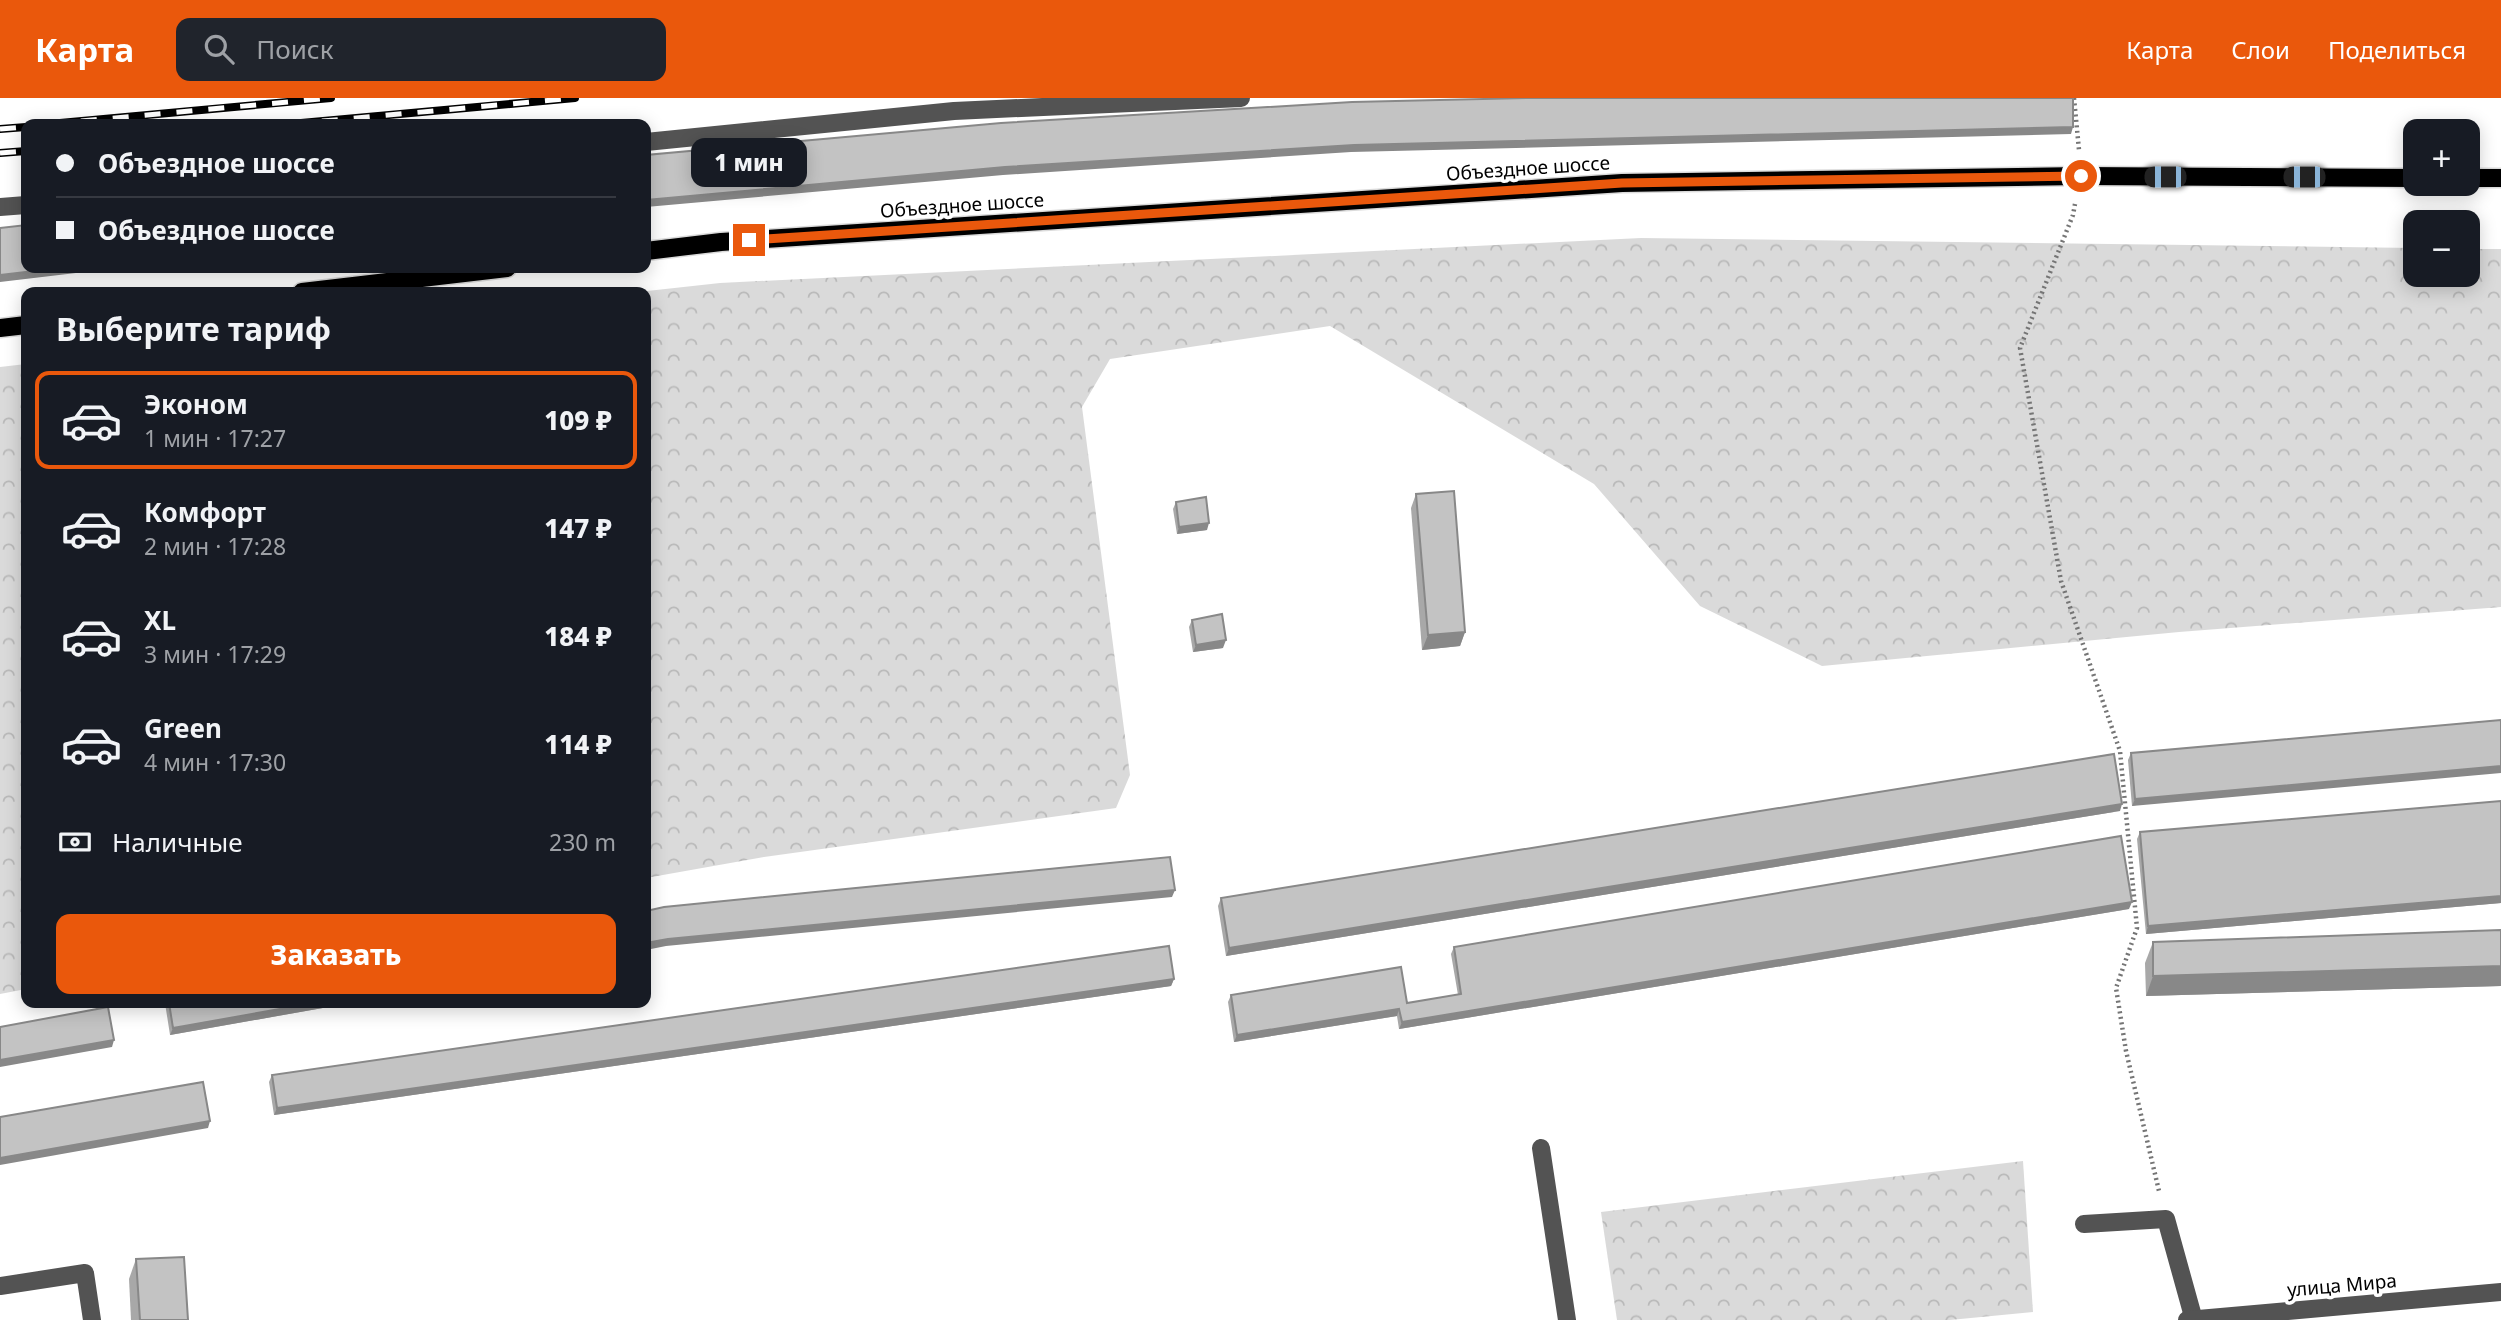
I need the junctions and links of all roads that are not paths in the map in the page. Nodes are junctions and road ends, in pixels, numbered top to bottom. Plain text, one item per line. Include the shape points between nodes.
1 (1241, 98) edge
2 (651, 141) edge
3 (2403, 178) edge
4 (2480, 178) edge
5 (2501, 178) edge
6 (21, 205) edge
7 (0, 207) edge
8 (651, 250) edge
9 (464, 273) edge
10 (345, 287) edge
11 (21, 326) edge
12 (0, 328) edge
13 (1541, 1148) dead end
14 (2084, 1224) dead end
15 (0, 1286) edge
16 (2501, 1292) edge
17 (92, 1320) edge
18 (1567, 1320) edge
19 (2187, 1320) edge
20 (2194, 1320) edge

1 - 2 street via 954,111
3 - 8 main road, Объездное шоссе via 2081,176 1622,183 721,242
4 - 5 main road
6 - 7 street
9 - 10 main road
11 - 12 main road
13 - 18 street
14 - 20 street via 2166,1219
15 - 17 street via 85,1273
16 - 20 street, улица Мира
19 - 20 street, улица Мира

